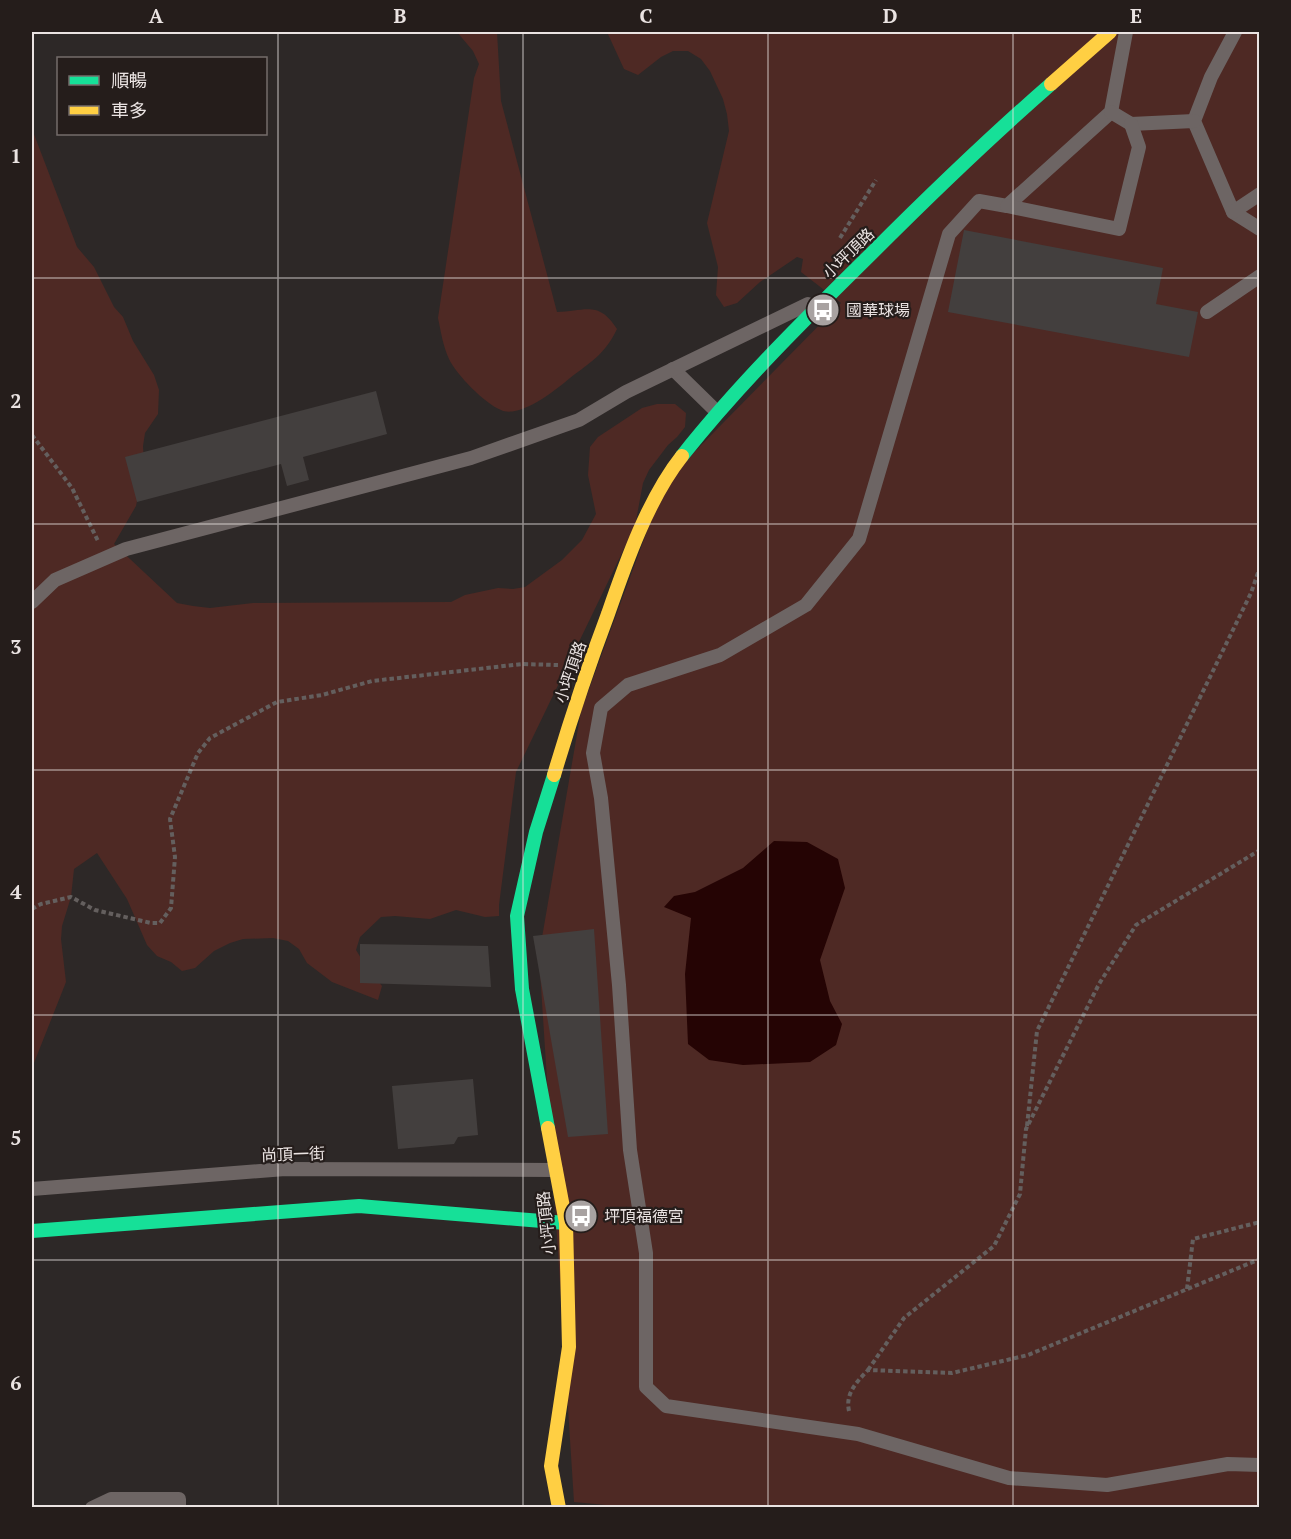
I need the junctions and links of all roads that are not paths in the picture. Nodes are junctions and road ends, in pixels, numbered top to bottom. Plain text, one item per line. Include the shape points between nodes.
1 (1110, 32) edge
2 (1126, 32) edge
3 (1235, 32) edge
4 (1111, 112) junction
5 (1194, 121) junction
6 (1131, 124) junction
7 (1260, 194) edge
8 (1007, 206) junction
9 (1233, 212) junction
10 (1260, 229) edge
11 (1260, 276) edge
12 (825, 299) junction
13 (1208, 312) dead end
14 (673, 369) junction
15 (717, 412) junction
16 (32, 602) edge
17 (556, 1170) junction
18 (32, 1189) edge
19 (566, 1223) junction
20 (32, 1231) edge
21 (1260, 1465) edge
22 (92, 1508) edge
23 (179, 1508) edge
24 (559, 1508) edge

1 - 12 street, 小坪頂路 via 989,138
2 - 4 lane
3 - 5 lane
4 - 6 lane
4 - 8 lane
5 - 6 lane
5 - 9 lane
6 - 8 lane via 1138,147 1119,229
7 - 9 lane
8 - 21 lane via 979,201 949,234 859,539 806,604 720,656 628,685 601,708 593,753 618,974 630,1150 646,1253 646,1387 666,1406 858,1434 1009,1478 1107,1485 1228,1464
9 - 10 lane
11 - 13 lane
12 - 14 lane via 800,306
12 - 15 street, 小坪頂路
14 - 15 lane
14 - 16 lane via 579,420 471,458 126,549 55,580
15 - 17 street, 小坪頂路 via 671,470 631,548 575,705 536,832 517,916 522,989
17 - 18 lane, 尚頂一街 via 285,1169
17 - 19 street, 小坪頂路
19 - 20 street via 359,1206
19 - 24 street, 小坪頂路 via 569,1347 551,1466
22 - 23 lane via 111,1499 179,1499

